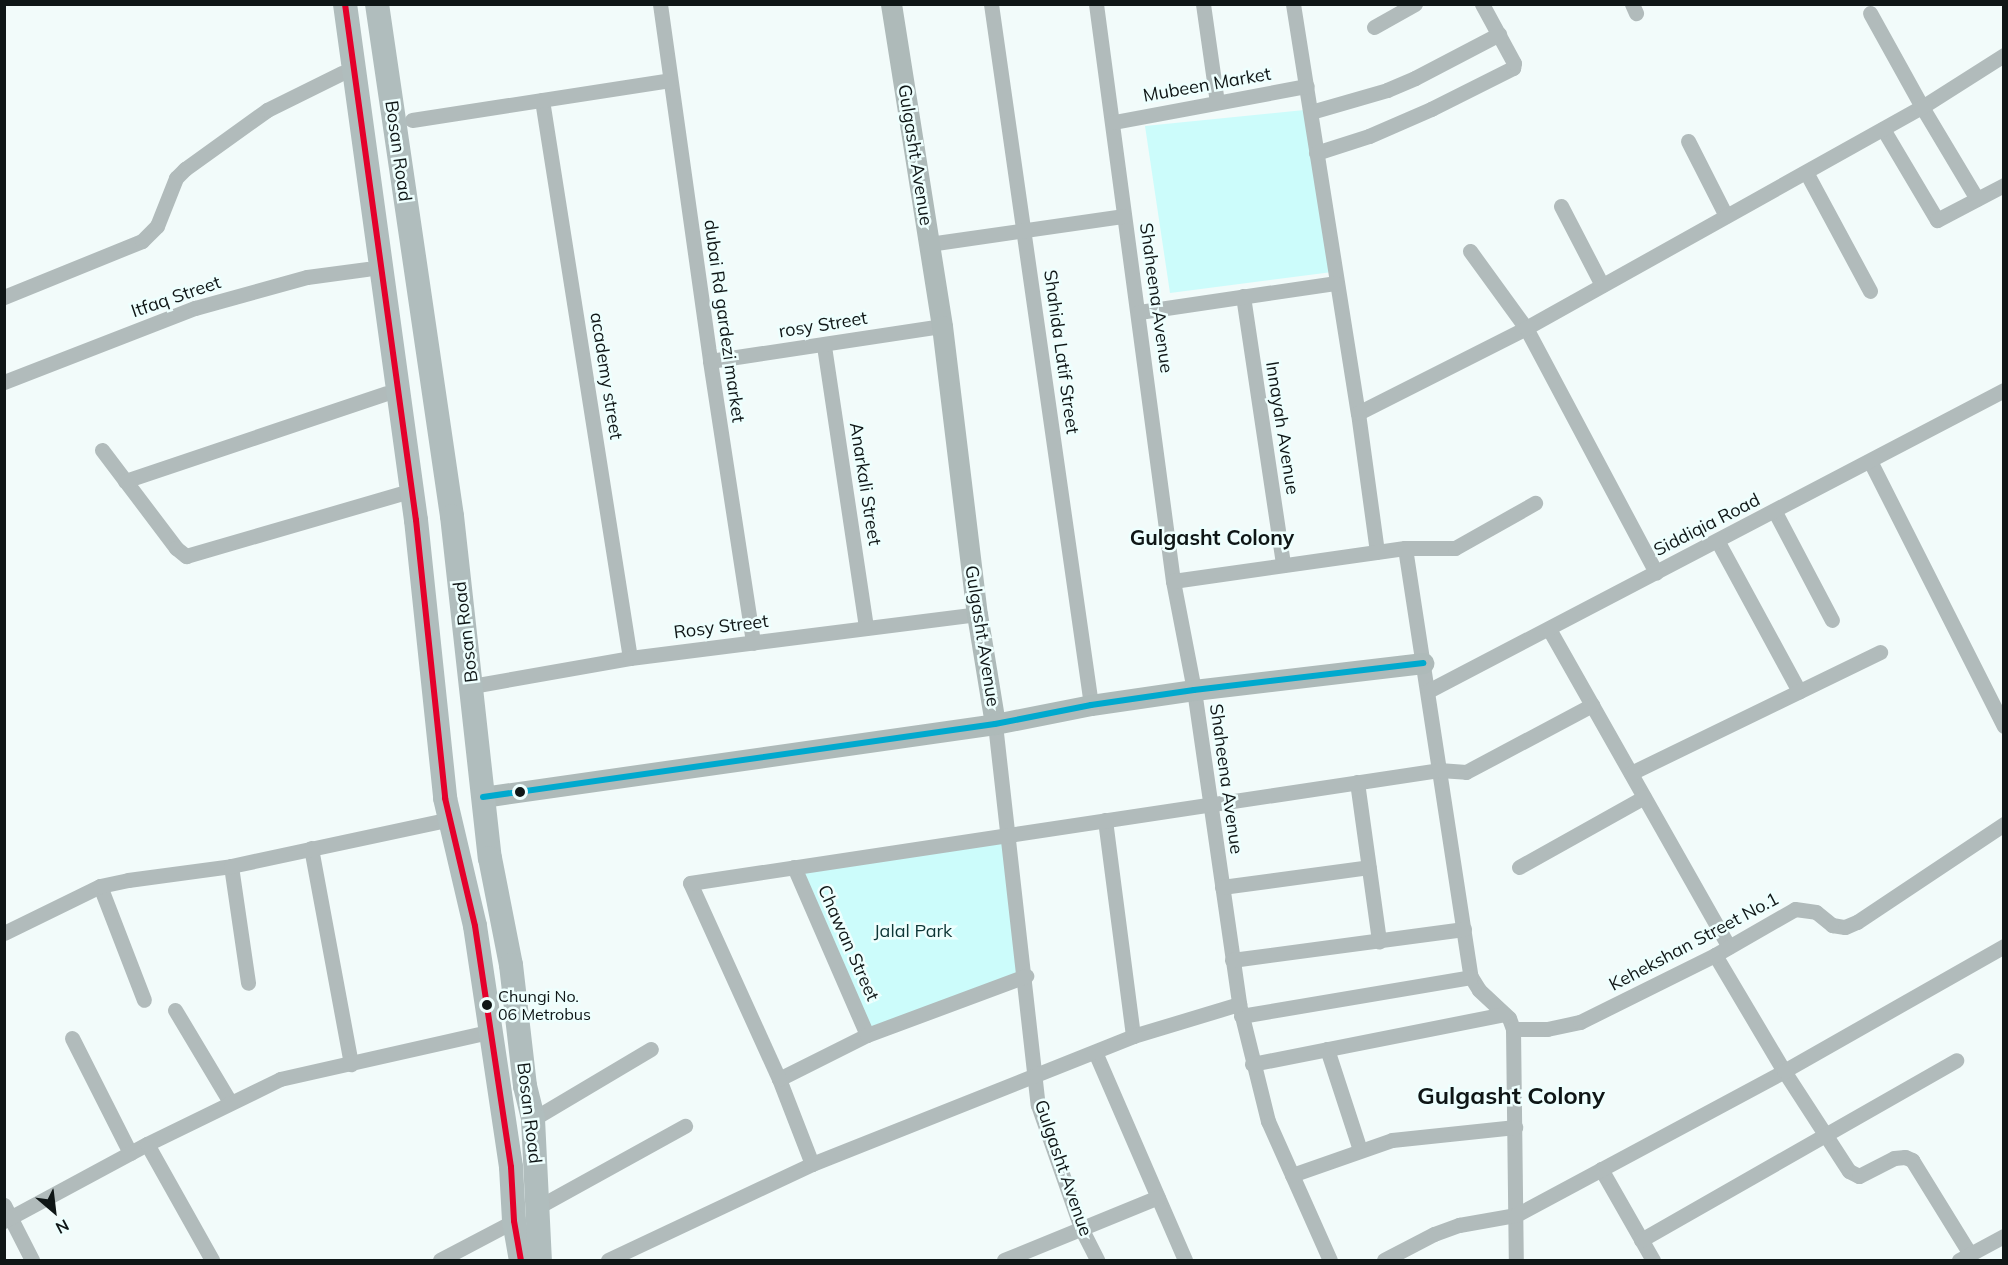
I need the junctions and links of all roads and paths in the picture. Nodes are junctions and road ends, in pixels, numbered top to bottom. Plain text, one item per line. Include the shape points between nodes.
1 (345, 4) edge
2 (377, 4) edge
3 (660, 4) edge
4 (891, 4) edge
5 (991, 4) edge
6 (1096, 4) edge
7 (1203, 4) edge
8 (1293, 4) edge
9 (1416, 4) edge
10 (1482, 4) edge
11 (1870, 14) dead end
12 (1374, 27) dead end
13 (1499, 34) junction
14 (2004, 55) edge
15 (342, 73) dead end
16 (670, 80) junction
17 (1307, 86) junction
18 (542, 100) junction
19 (1217, 102) junction
20 (1922, 107) junction
21 (1311, 112) junction
22 (412, 120) dead end
23 (1114, 122) junction
24 (1883, 129) junction
25 (1688, 141) dead end
26 (1316, 153) junction
27 (1806, 172) junction
28 (2004, 185) edge
29 (1977, 199) junction
30 (1562, 206) dead end
31 (1124, 216) junction
32 (1726, 216) junction
33 (1024, 230) junction
34 (929, 244) junction
35 (411, 245) junction
36 (1470, 250) dead end
37 (373, 260) junction
38 (1335, 283) junction
39 (1602, 285) junction
40 (1870, 291) dead end
41 (1243, 296) junction
42 (4, 297) edge
43 (1139, 312) junction
44 (942, 326) junction
45 (1526, 328) junction
46 (824, 346) junction
47 (710, 362) junction
48 (4, 382) edge
49 (2004, 390) edge
50 (386, 393) dead end
51 (1358, 413) junction
52 (102, 450) dead end
53 (1870, 461) junction
54 (125, 481) junction
55 (400, 494) dead end
56 (1535, 503) dead end
57 (1775, 512) junction
58 (452, 516) junction
59 (416, 520) junction
60 (1718, 542) junction
61 (1405, 548) junction
62 (1377, 552) junction
63 (1283, 565) junction
64 (1656, 573) junction
65 (1173, 581) junction
66 (977, 614) junction
67 (1832, 620) dead end
68 (866, 628) junction
69 (1549, 628) junction
70 (753, 642) junction
71 (1880, 652) dead end
72 (630, 658) junction
73 (1423, 663) junction
74 (472, 686) junction
75 (1194, 690) junction
76 (1428, 691) junction
77 (1799, 691) junction
78 (1091, 705) junction
79 (1592, 705) junction
80 (995, 724) junction
81 (2004, 726) edge
82 (1439, 770) junction
83 (1630, 773) junction
84 (1357, 782) junction
85 (483, 797) junction
86 (1644, 797) junction
87 (1209, 804) junction
88 (450, 819) junction
89 (1105, 820) junction
90 (2004, 824) edge
91 (1009, 834) junction
92 (311, 848) junction
93 (231, 867) junction
94 (794, 867) junction
95 (1369, 867) junction
96 (1519, 867) dead end
97 (100, 886) junction
98 (1221, 887) junction
99 (6, 928) edge
100 (1464, 929) junction
101 (1379, 941) junction
102 (2004, 946) edge
103 (1729, 947) junction
104 (1715, 955) junction
105 (1232, 960) junction
106 (1026, 976) junction
107 (1471, 977) junction
108 (248, 983) dead end
109 (144, 1000) dead end
110 (175, 1010) dead end
111 (1240, 1010) junction
112 (1504, 1014) junction
113 (1513, 1029) junction
114 (489, 1032) junction
115 (867, 1035) junction
116 (1133, 1036) junction
117 (72, 1038) dead end
118 (651, 1049) dead end
119 (1327, 1049) junction
120 (1095, 1052) junction
121 (1956, 1060) dead end
122 (351, 1064) junction
123 (1252, 1064) junction
124 (1784, 1071) junction
125 (1035, 1074) junction
126 (778, 1079) junction
127 (230, 1102) junction
128 (533, 1119) junction
129 (685, 1125) dead end
130 (1515, 1127) junction
131 (1826, 1134) junction
132 (147, 1144) junction
133 (1360, 1150) junction
134 (130, 1153) junction
135 (812, 1164) junction
136 (1601, 1169) junction
137 (1292, 1175) junction
138 (1158, 1197) junction
139 (538, 1208) junction
140 (7, 1214) edge
141 (1516, 1215) junction
142 (514, 1221) junction
143 (1081, 1228) junction
144 (2004, 1236) edge
145 (1641, 1240) junction
146 (1964, 1257) edge
147 (32, 1260) edge
148 (212, 1260) edge
149 (440, 1260) edge
150 (521, 1260) edge
151 (540, 1260) edge
152 (608, 1260) edge
153 (1004, 1260) edge
154 (1097, 1260) edge
155 (1185, 1260) edge
156 (1330, 1260) edge
157 (1384, 1260) edge
158 (1516, 1260) edge
159 (1653, 1260) edge

1 - 37 main road, Bosan Road
2 - 35 main road, Bosan Road
3 - 16 street, dubai Rd gardezi market
4 - 34 street, Gulgasht Avenue
5 - 33 street, Shahida Latif Street
6 - 23 street, Shaheena Avenue
7 - 19 street
8 - 17 street
9 - 12 street
10 - 13 street
11 - 20 street
13 - 21 street via 1387,90
13 - 26 street via 1513,68 1369,136
14 - 20 street
15 - 42 street via 267,110 185,169 176,178 157,226 142,241
16 - 18 street
16 - 47 street, dubai Rd gardezi market
17 - 19 street, Mubeen Market
17 - 21 street
18 - 22 street
18 - 72 street, academy street
19 - 23 street, Mubeen Market
20 - 24 street
20 - 29 street
21 - 26 street
23 - 31 street, Shaheena Avenue
24 - 27 street
24 - 29 street via 1937,220
25 - 32 street
26 - 38 street
27 - 32 street
27 - 40 street
28 - 29 street
30 - 39 street
31 - 33 street
31 - 43 street, Shaheena Avenue
32 - 39 street
33 - 34 street
33 - 78 street, Shahida Latif Street
34 - 44 street, Gulgasht Avenue
35 - 37 main road
35 - 58 main road, Bosan Road
36 - 45 street
37 - 48 street, Itfaq Street via 195,308
37 - 59 main road, Bosan Road
38 - 41 street
38 - 51 street
39 - 45 street
41 - 43 street
41 - 63 street, Innayah Avenue
43 - 65 street, Shaheena Avenue
44 - 46 street, rosy Street
44 - 66 street, Gulgasht Avenue
45 - 51 street
45 - 64 street
46 - 47 street, rosy Street
46 - 68 street, Anarkali Street
47 - 70 street, dubai Rd gardezi market
49 - 53 street, Siddiqia Road
50 - 54 street
51 - 62 street
52 - 54 street
53 - 57 street, Siddiqia Road
53 - 81 street
54 - 55 street via 186,556
56 - 61 street via 1455,548
57 - 60 street, Siddiqia Road
57 - 67 street
58 - 59 main road
58 - 74 main road, Bosan Road
59 - 88 main road, Bosan Road
60 - 64 street, Siddiqia Road
60 - 77 street
61 - 62 street
61 - 73 street
62 - 63 street
63 - 65 street
64 - 69 street, Siddiqia Road
65 - 75 street, Shaheena Avenue
66 - 68 street, Rosy Street
66 - 80 street, Gulgasht Avenue
68 - 70 street, Rosy Street
69 - 76 street, Siddiqia Road
69 - 79 street
70 - 72 street, Rosy Street
71 - 77 street
72 - 74 street, Rosy Street
73 - 75 street
73 - 76 street
74 - 85 main road, Bosan Road
75 - 78 street
75 - 87 street, Shaheena Avenue
76 - 82 street
77 - 83 street
78 - 80 street
79 - 82 street via 1474,770
79 - 83 street
80 - 85 street
80 - 91 street, Gulgasht Avenue
82 - 84 street
82 - 100 street
83 - 86 street
84 - 87 street
84 - 95 street
85 - 128 main road, Bosan Road
86 - 96 street
86 - 103 street
87 - 89 street
87 - 98 street, Shaheena Avenue
88 - 92 street
88 - 114 main road, Bosan Road via 475,926
89 - 91 street
89 - 116 street
90 - 103 street, Kehekshan Street No.1 via 1857,922 1839,928 1816,912 1795,909
91 - 94 street
91 - 106 street, Gulgasht Avenue
92 - 93 street
92 - 122 street
93 - 97 street
93 - 108 street
94 - 115 street, Chawan Street
94 - 126 street via 690,883
95 - 98 street
95 - 101 street
97 - 99 street
97 - 109 street
98 - 105 street, Shaheena Avenue
100 - 101 street
100 - 107 street
101 - 105 street
102 - 124 street
103 - 104 street, Kehekshan Street No.1
104 - 113 street, Kehekshan Street No.1 via 1580,1022 1547,1029
104 - 124 street
105 - 111 street, Shaheena Avenue
106 - 115 street
106 - 125 street, Gulgasht Avenue
107 - 111 street
107 - 112 street
110 - 127 street
111 - 116 street
111 - 123 street, Shaheena Avenue
112 - 113 street
112 - 119 street
113 - 130 street
114 - 122 street
114 - 142 main road, Bosan Road via 511,1167
115 - 126 street
116 - 120 street
117 - 134 street
118 - 128 street
119 - 123 street
119 - 133 street
120 - 125 street
120 - 138 street
121 - 131 street
122 - 127 street via 280,1079
123 - 137 street, Shaheena Avenue via 1268,1121
124 - 131 street
124 - 136 street
125 - 135 street
125 - 143 street, Gulgasht Avenue via 1038,1105
126 - 135 street
127 - 132 street
128 - 139 main road, Bosan Road
129 - 139 street
130 - 133 street via 1392,1140
130 - 141 street
131 - 145 street
131 - 146 street via 1854,1175 1894,1158 1912,1160
132 - 134 street
132 - 148 street
133 - 137 street
134 - 140 street
135 - 152 street
136 - 141 street
136 - 145 street
137 - 156 street, Shaheena Avenue
138 - 143 street
138 - 155 street
139 - 151 main road, Bosan Road
140 - 147 street
141 - 157 street via 1434,1234
141 - 158 street
142 - 149 street
142 - 150 main road, Bosan Road
143 - 153 street
143 - 154 street, Gulgasht Avenue
144 - 146 street
145 - 159 street

